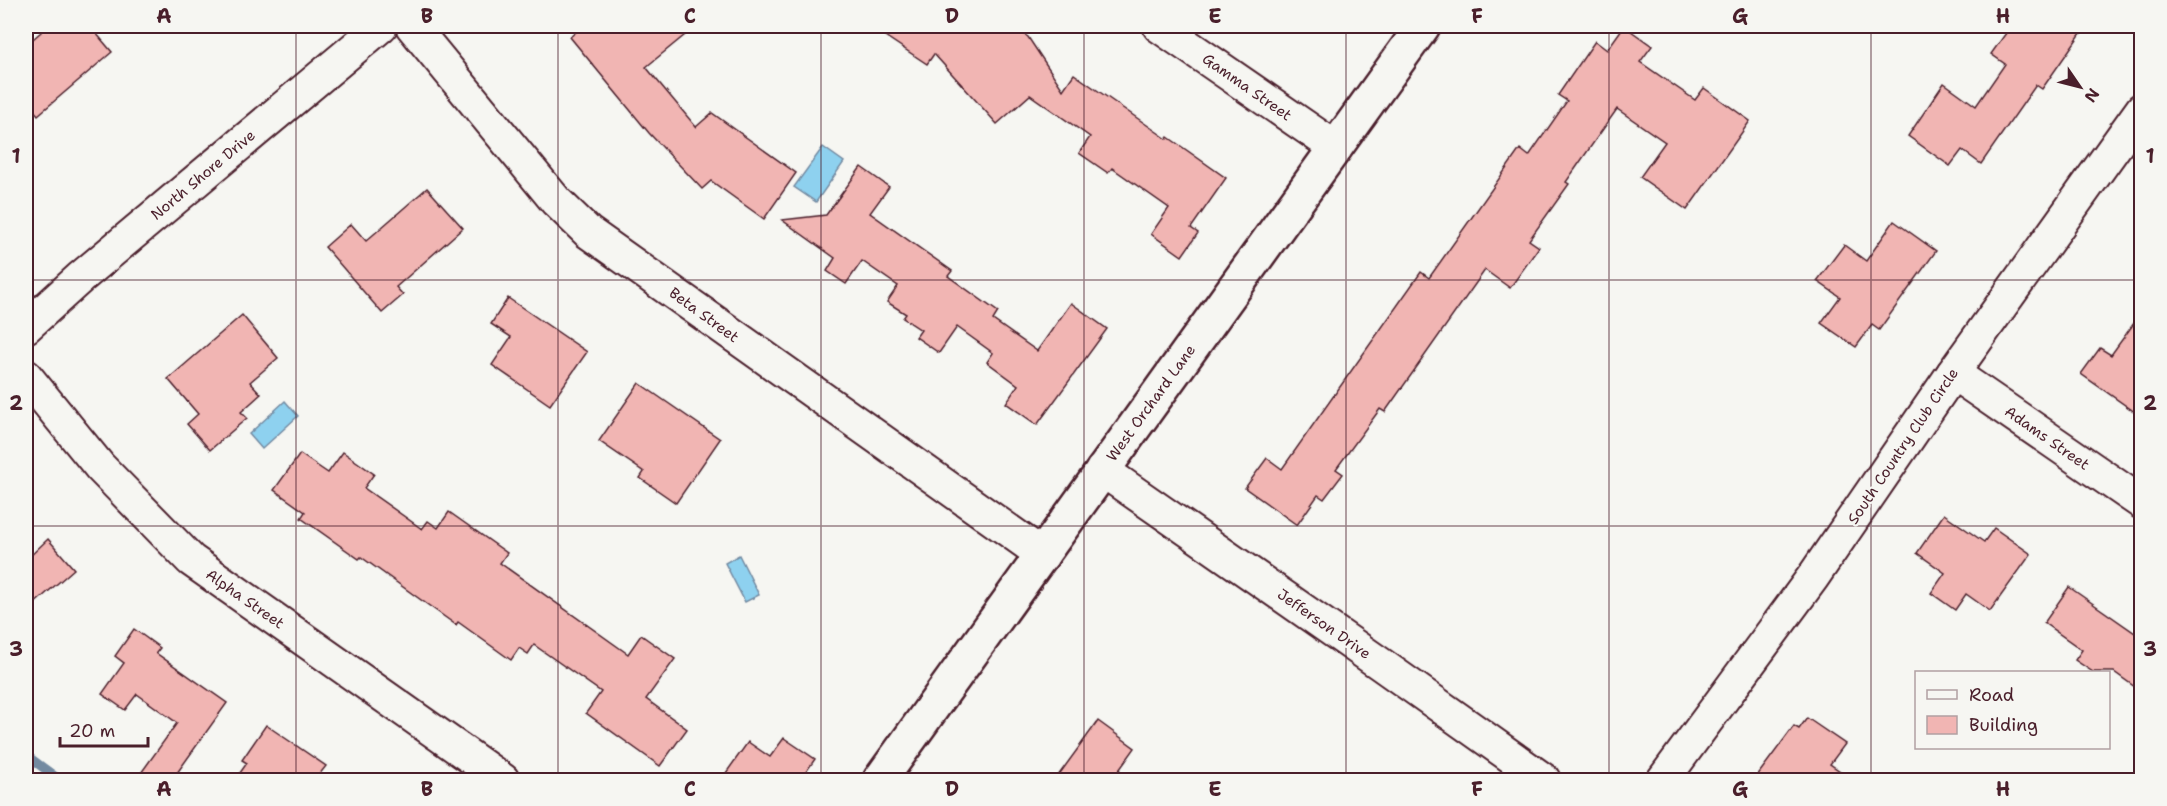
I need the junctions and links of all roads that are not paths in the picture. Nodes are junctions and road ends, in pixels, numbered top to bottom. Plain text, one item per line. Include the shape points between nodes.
1 (381, 26) edge
2 (412, 26) edge
3 (1159, 26) edge
4 (1423, 26) edge
5 (2142, 109) edge
6 (1336, 148) junction
7 (26, 327) edge
8 (1953, 373) junction
9 (26, 376) edge
10 (1102, 470) junction
11 (2142, 503) edge
12 (1043, 555) junction
13 (503, 780) edge
14 (880, 780) edge
15 (1544, 780) edge
16 (1663, 780) edge

1 - 7 street, North Shore Drive
2 - 12 street, Beta Street via 556,201 588,232
3 - 6 street, Gamma Street
4 - 6 street, West Orchard Lane
5 - 8 street, South Country Club Circle
6 - 10 street, West Orchard Lane
8 - 11 street, Adams Street
8 - 16 street, South Country Club Circle via 1813,577
9 - 13 street, Alpha Street via 100,467 191,560
10 - 12 street, West Orchard Lane
10 - 15 street, Jefferson Drive
12 - 14 street, West Orchard Lane

